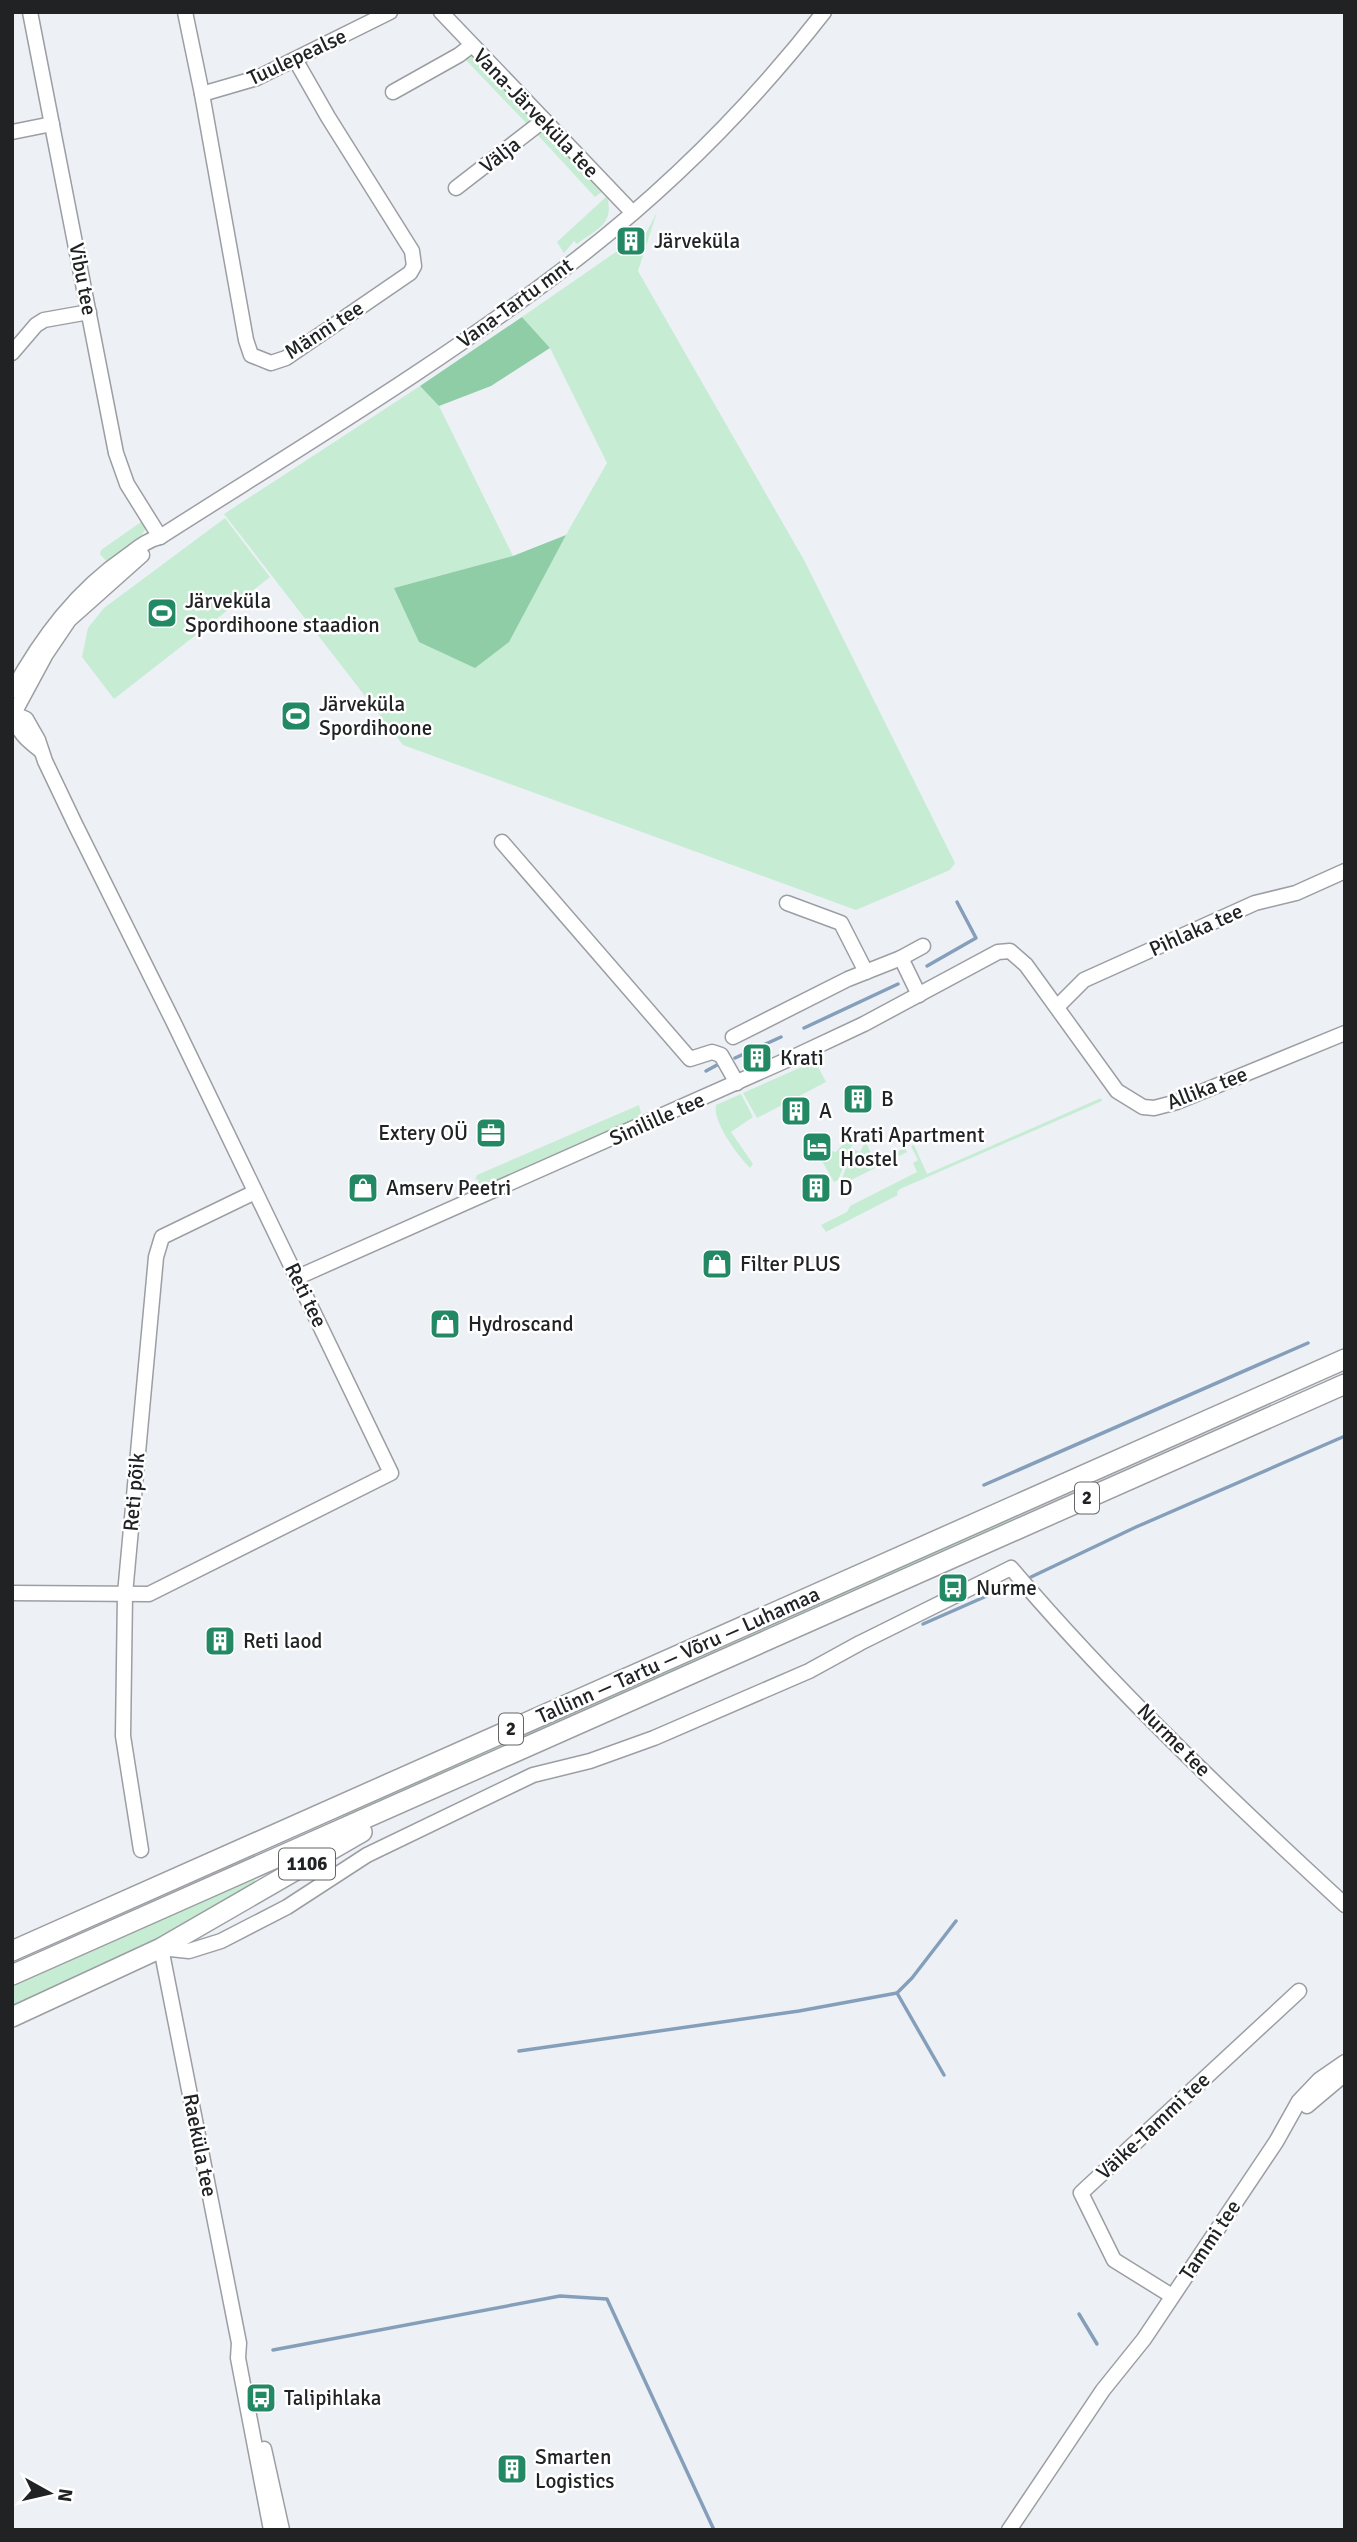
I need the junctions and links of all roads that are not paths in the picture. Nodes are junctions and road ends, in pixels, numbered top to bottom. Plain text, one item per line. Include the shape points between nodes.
1 (30, 12) edge
2 (185, 12) edge
3 (390, 12) edge
4 (440, 12) edge
5 (824, 12) edge
6 (472, 45) junction
7 (296, 61) junction
8 (393, 92) dead end
9 (202, 94) junction
10 (544, 120) junction
11 (52, 124) junction
12 (12, 132) edge
13 (456, 188) dead end
14 (632, 212) junction
15 (89, 312) junction
16 (12, 353) edge
17 (160, 537) junction
18 (12, 691) edge
19 (13, 715) edge
20 (502, 842) dead end
21 (1345, 871) edge
22 (788, 903) dead end
23 (923, 946) dead end
24 (1010, 951) joint
25 (901, 958) junction
26 (866, 972) junction
27 (919, 995) junction
28 (1057, 1007) junction
29 (1345, 1033) edge
30 (733, 1037) dead end
31 (737, 1083) junction
32 (255, 1192) junction
33 (298, 1277) junction
34 (1345, 1359) edge
35 (1345, 1384) edge
36 (12, 1593) edge
37 (125, 1594) junction
38 (453, 1780) junction
39 (141, 1850) dead end
40 (1345, 1905) edge
41 (161, 1948) junction
42 (12, 1951) edge
43 (12, 1975) edge
44 (1300, 1991) dead end
45 (12, 2017) edge
46 (1345, 2062) edge
47 (1345, 2074) edge
48 (1276, 2142) junction
49 (1172, 2296) junction
50 (1144, 2339) junction
51 (239, 2343) junction
52 (271, 2530) edge
53 (282, 2530) edge
54 (1009, 2530) edge
55 (1021, 2530) edge

1 - 11 street, Vibu tee
2 - 9 street, Männi tee
3 - 7 street, Tuulepealse
4 - 6 street, Vana-Järveküla tee
5 - 14 street, Vana-Tartu mnt via 726,124
6 - 8 street
6 - 10 street, Vana-Järveküla tee
7 - 9 street, Tuulepealse
7 - 9 street, Männi tee via 412,251 414,266 354,312 286,358 271,363 251,355 246,340
10 - 13 street, Välja
10 - 14 street, Vana-Järveküla tee
11 - 12 street
11 - 15 street, Vibu tee
14 - 17 street, Vana-Tartu mnt via 537,288 400,384
15 - 16 street via 44,320
15 - 17 street, Vibu tee via 123,477
17 - 18 street, Vana-Tartu mnt via 109,568 61,615
17 - 19 street, Vana-Tartu mnt via 69,620
19 - 32 street, Reti tee via 26,719 38,740
20 - 31 street via 690,1059 712,1052 721,1055
21 - 28 street, Pihlaka tee via 1296,893 1255,903 1084,980
22 - 26 street via 841,923
23 - 25 street
24 - 27 street, Sinilille tee via 986,957
24 - 28 street, Allika tee
25 - 26 street
25 - 27 street
26 - 30 street
27 - 31 street, Sinilille tee
28 - 29 street, Allika tee via 1117,1091 1143,1107 1154,1108
31 - 33 street, Sinilille tee
32 - 33 street, Reti tee
32 - 37 street, Reti põik via 162,1237 156,1256
33 - 37 street, Reti tee via 391,1473 149,1594
34 - 42 highway, Tallinn — Tartu — Võru — Luhamaa / 2
35 - 38 highway, Tallinn — Tartu — Võru — Luhamaa / 2
36 - 37 street, Reti tee
37 - 39 street, Reti põik via 123,1736
38 - 41 highway, 1106 via 429,1800 365,1830
38 - 43 highway, Tallinn — Tartu — Võru — Luhamaa / 2
40 - 41 street, Nurme tee via 1249,1816 1080,1645 1011,1568 809,1671 678,1728 590,1761 533,1775 367,1855 287,1907 221,1941 189,1951
41 - 45 highway, 1106
41 - 51 street, Raeküla tee
44 - 49 street, Väike-Tammi tee via 1081,2193 1114,2260
46 - 48 street, Tammi tee via 1300,2101
47 - 48 street, Tammi tee via 1306,2107
48 - 49 street, Tammi tee
49 - 50 street, Tammi tee
50 - 54 street, Tammi tee via 1103,2390
50 - 55 street, Tammi tee
51 - 52 street, Raeküla tee via 238,2358
51 - 53 street, Raeküla tee

